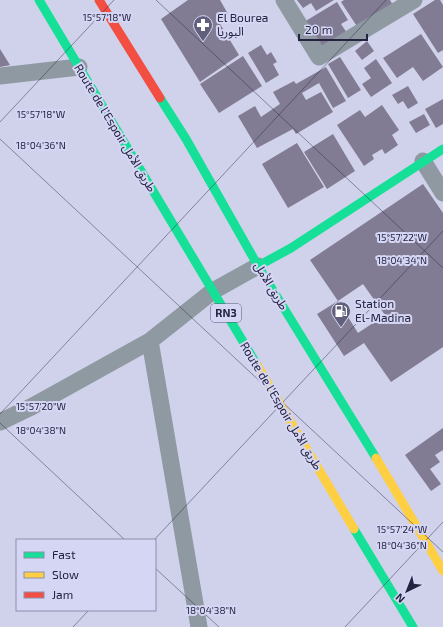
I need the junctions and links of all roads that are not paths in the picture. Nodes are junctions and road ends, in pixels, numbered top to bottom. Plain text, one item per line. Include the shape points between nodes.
1 (39, 0) edge
2 (99, 0) edge
3 (284, 0) edge
4 (407, 2) edge
5 (79, 67) junction
6 (0, 76) edge
7 (443, 149) edge
8 (423, 161) junction
9 (443, 193) edge
10 (258, 266) junction
11 (213, 291) junction
12 (150, 341) junction
13 (0, 422) edge
14 (443, 571) edge
15 (194, 627) edge
16 (413, 627) edge

1 - 5 main road, Route de l’Espoir طريق الأمل / RN3
2 - 10 main road, طريق الأمل via 186,139
3 - 4 street via 319,57
5 - 6 street
5 - 11 main road, Route de l’Espoir طريق الأمل / RN3
7 - 8 main road
8 - 9 street
8 - 10 main road via 291,248
10 - 11 street
10 - 14 main road, طريق الأمل
11 - 12 street
11 - 16 main road, Route de l’Espoir طريق الأمل / RN3
12 - 13 street
12 - 15 street

